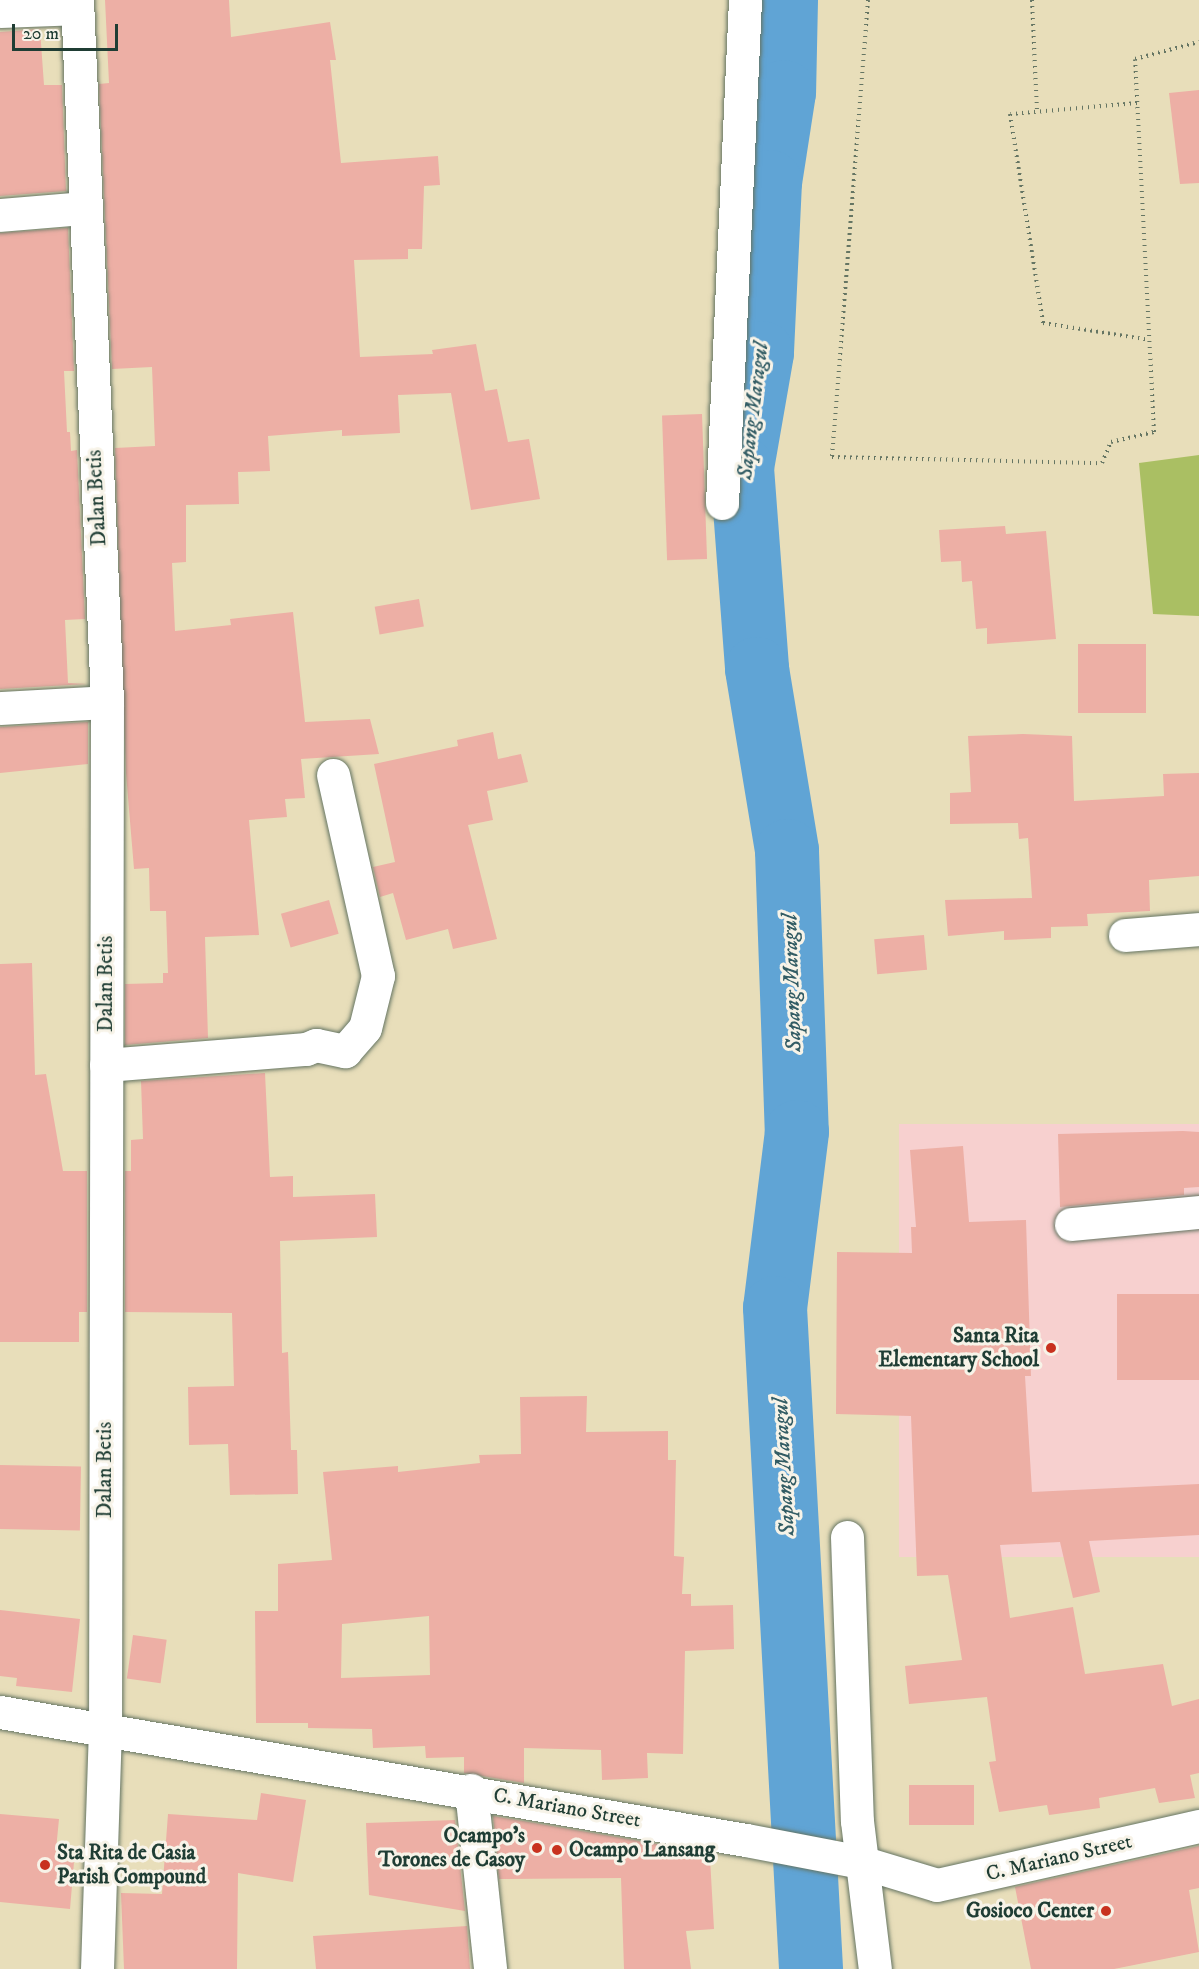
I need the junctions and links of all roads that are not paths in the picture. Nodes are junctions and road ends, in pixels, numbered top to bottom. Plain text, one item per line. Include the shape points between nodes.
1 (745, 0) edge
2 (77, 4) edge
3 (0, 11) edge
4 (84, 208) junction
5 (0, 215) edge
6 (722, 503) dead end
7 (106, 702) junction
8 (0, 708) edge
9 (333, 775) dead end
10 (1199, 929) edge
11 (1125, 935) dead end
12 (106, 1065) junction
13 (1199, 1212) edge
14 (1071, 1224) dead end
15 (847, 1537) dead end
16 (0, 1712) edge
17 (105, 1728) junction
18 (471, 1790) junction
19 (1199, 1826) edge
20 (854, 1860) junction
21 (97, 1969) edge
22 (490, 1969) edge
23 (875, 1969) edge

1 - 6 street
2 - 3 street
2 - 4 street, Dalan Betis
4 - 5 street
4 - 7 street, Dalan Betis
7 - 8 street
7 - 12 street, Dalan Betis
9 - 12 street via 378,976 365,1028 345,1051 316,1045 306,1049
10 - 11 street
12 - 17 street, Dalan Betis
13 - 14 street
15 - 20 street
16 - 17 street, C. Mariano Street
17 - 18 street, C. Mariano Street
17 - 21 street, Dalan Betis
18 - 20 street, C. Mariano Street
18 - 22 street
19 - 20 street, C. Mariano Street via 937,1886
20 - 23 street

